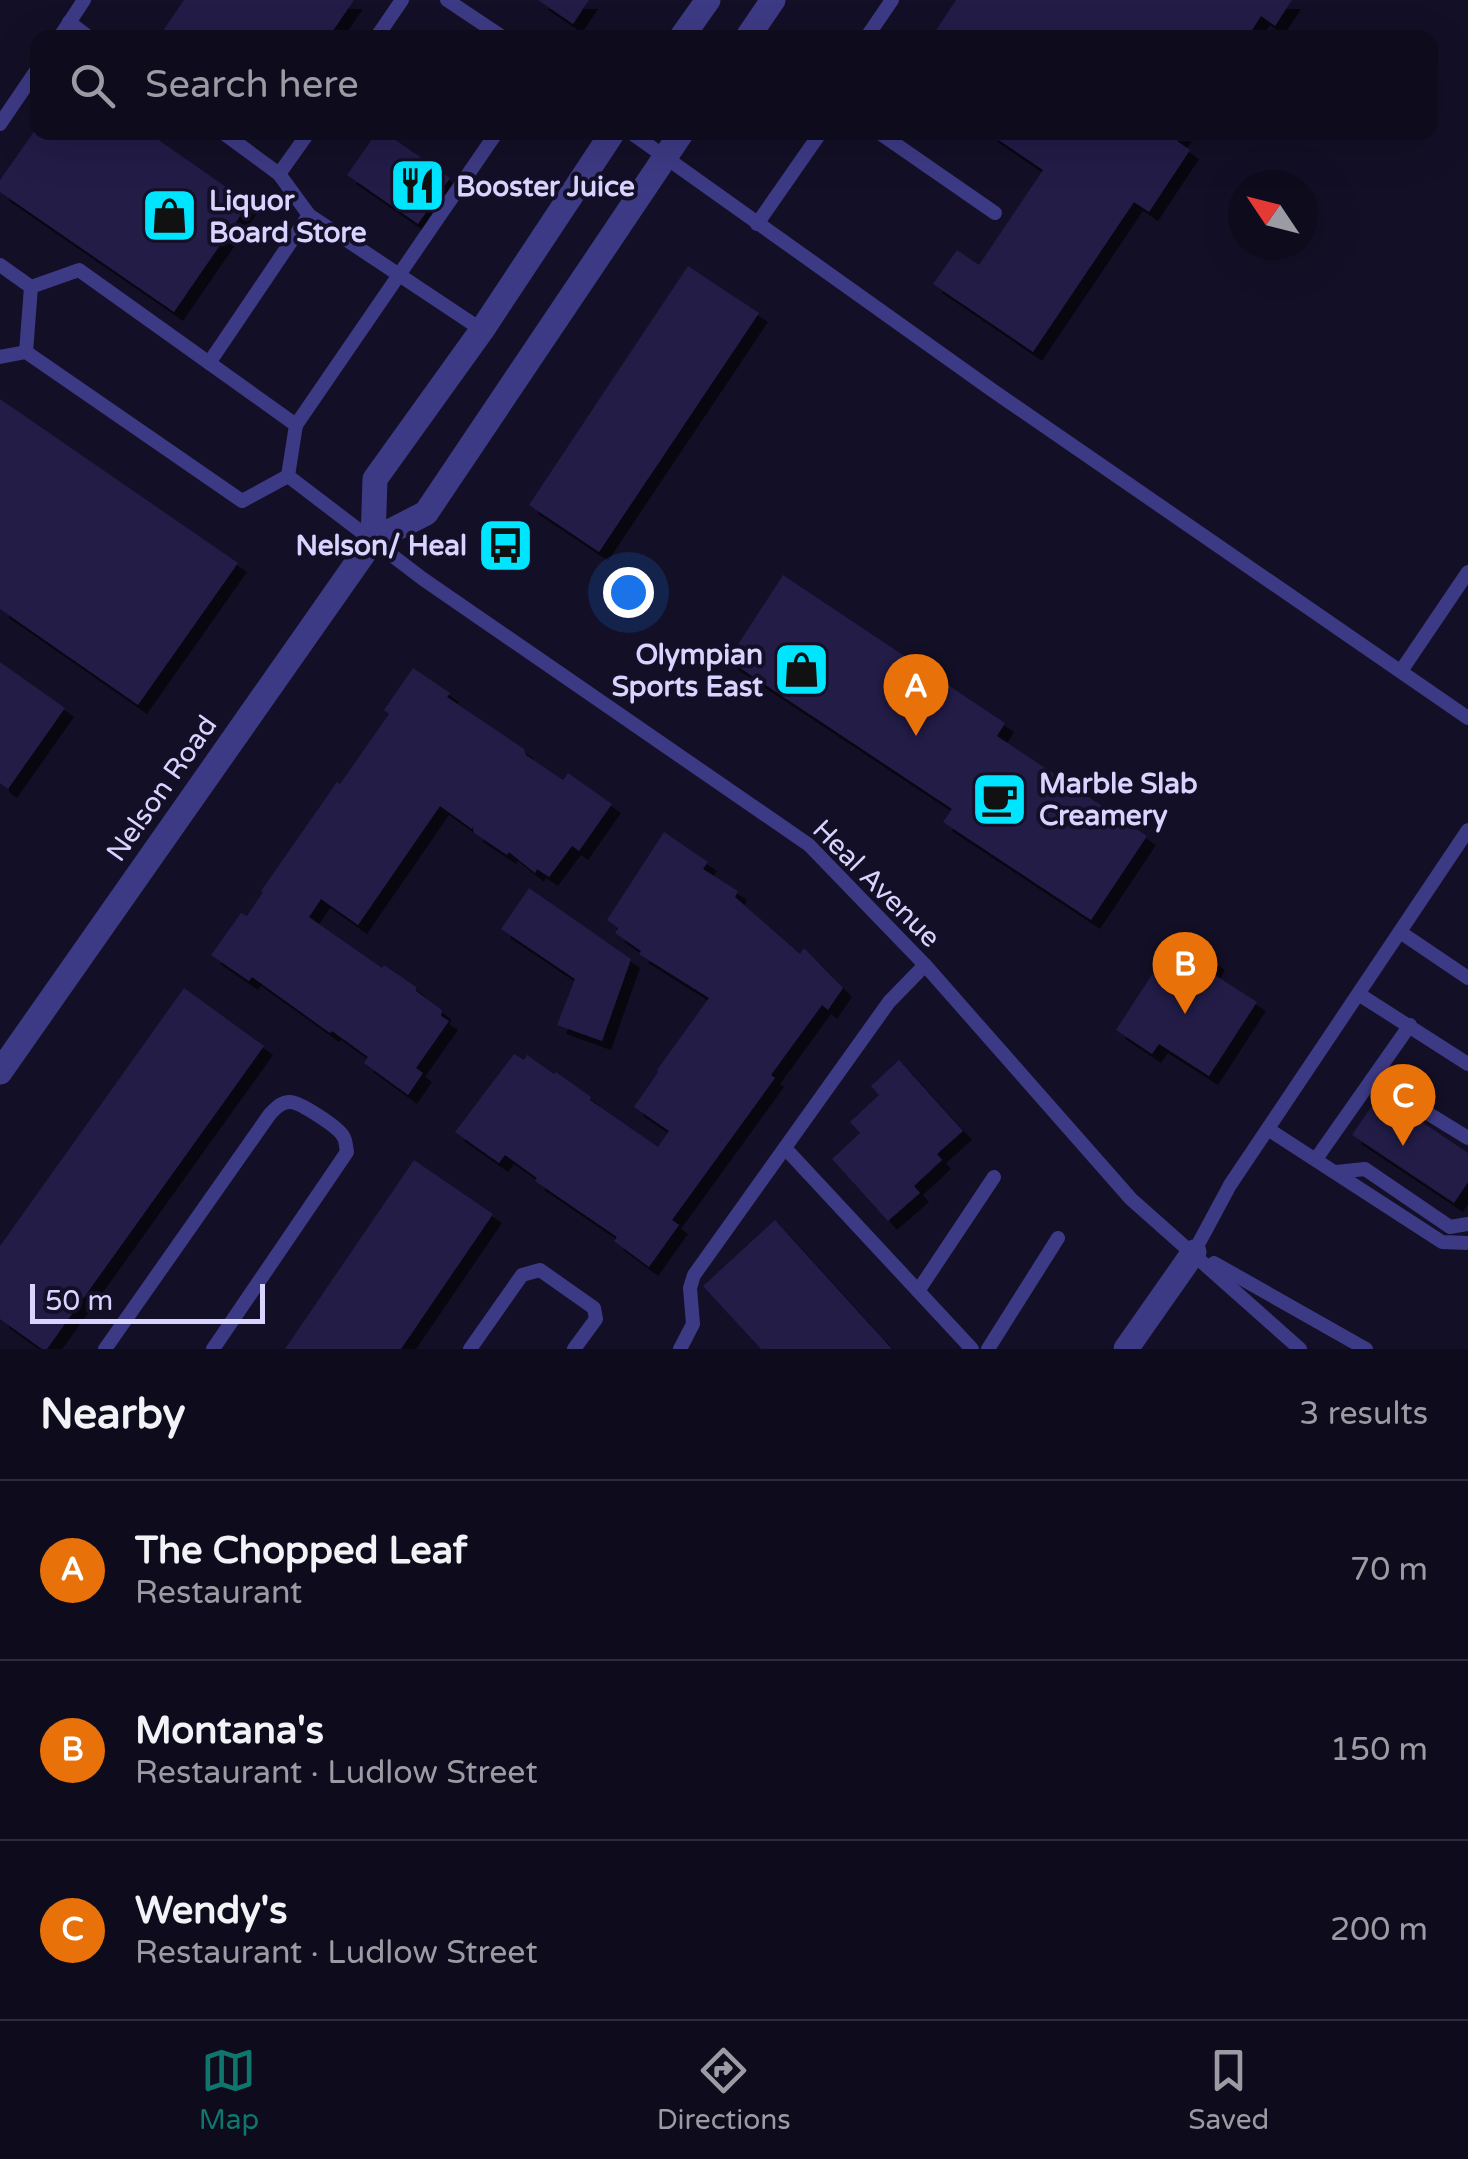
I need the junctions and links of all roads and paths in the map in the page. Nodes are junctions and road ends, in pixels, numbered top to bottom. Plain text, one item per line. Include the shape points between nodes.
1 (84, 0) edge
2 (402, 0) edge
3 (447, 0) edge
4 (708, 0) edge
5 (773, 0) edge
6 (892, 0) edge
7 (69, 22) junction
8 (64, 30) edge
9 (80, 30) edge
10 (381, 30) edge
11 (492, 30) edge
12 (687, 30) edge
13 (752, 30) edge
14 (871, 30) edge
15 (30, 80) edge
16 (0, 124) edge
17 (233, 140) edge
18 (303, 140) edge
19 (492, 140) edge
20 (609, 140) edge
21 (640, 140) edge
22 (676, 140) edge
23 (816, 140) edge
24 (890, 140) edge
25 (664, 158) junction
26 (280, 174) junction
27 (995, 213) dead end
28 (309, 216) junction
29 (757, 224) junction
30 (0, 265) edge
31 (398, 276) junction
32 (31, 287) junction
33 (482, 330) junction
34 (26, 352) junction
35 (0, 357) edge
36 (210, 363) junction
37 (296, 424) junction
38 (288, 476) junction
39 (372, 540) junction
40 (1468, 572) edge
41 (1400, 670) junction
42 (1468, 718) edge
43 (1468, 830) edge
44 (1400, 932) junction
45 (925, 966) junction
46 (1468, 978) edge
47 (1360, 994) junction
48 (1410, 1025) junction
49 (1468, 1064) edge
50 (0, 1072) edge
51 (1372, 1078) junction
52 (1268, 1129) junction
53 (1468, 1138) edge
54 (786, 1148) junction
55 (1316, 1159) junction
56 (1336, 1172) junction
57 (994, 1177) dead end
58 (1468, 1224) edge
59 (1058, 1238) dead end
60 (1468, 1243) edge
61 (1194, 1252) junction
62 (918, 1291) junction
63 (105, 1349) edge
64 (213, 1349) edge
65 (470, 1349) edge
66 (574, 1349) edge
67 (680, 1349) edge
68 (972, 1349) edge
69 (988, 1349) edge
70 (1126, 1349) edge
71 (1300, 1349) edge
72 (1366, 1349) edge

1 - 7 lane
2 - 10 lane
3 - 11 lane
4 - 12 street
5 - 13 street
6 - 14 lane
7 - 8 lane
7 - 9 lane
15 - 16 lane
17 - 26 lane
18 - 26 lane
19 - 31 lane
20 - 33 street
21 - 25 lane
22 - 25 street, Nelson Road
23 - 29 lane
24 - 27 lane
25 - 29 lane
25 - 39 street, Nelson Road via 426,513
26 - 28 lane
28 - 31 lane
28 - 36 lane
29 - 41 lane
30 - 32 lane
31 - 33 lane
31 - 37 lane
32 - 34 lane
32 - 36 lane via 79,270
33 - 39 street via 375,479
34 - 35 lane
34 - 38 lane via 242,501
36 - 37 lane
37 - 38 lane
38 - 39 lane, Heal Avenue
39 - 45 lane, Heal Avenue via 809,845
39 - 50 street, Nelson Road
40 - 41 lane
41 - 42 lane
43 - 44 lane
44 - 46 lane
44 - 47 lane
45 - 54 lane via 889,1002
45 - 61 lane, Heal Avenue via 1131,1199
47 - 48 lane
47 - 52 lane
48 - 49 lane
48 - 51 lane
51 - 53 lane
51 - 55 lane
52 - 55 lane
52 - 61 lane
54 - 62 lane
54 - 67 lane via 694,1275 693,1324
55 - 56 lane
56 - 58 lane via 1365,1168 1450,1227
56 - 60 lane via 1442,1242
57 - 62 lane
59 - 69 lane
61 - 70 street
61 - 71 lane, Heal Avenue
61 - 72 lane, Heal Avenue
62 - 68 lane
63 - 64 lane via 270,1114 280,1104 301,1105 339,1131 347,1152
65 - 66 lane via 522,1274 540,1270 594,1308 596,1319

